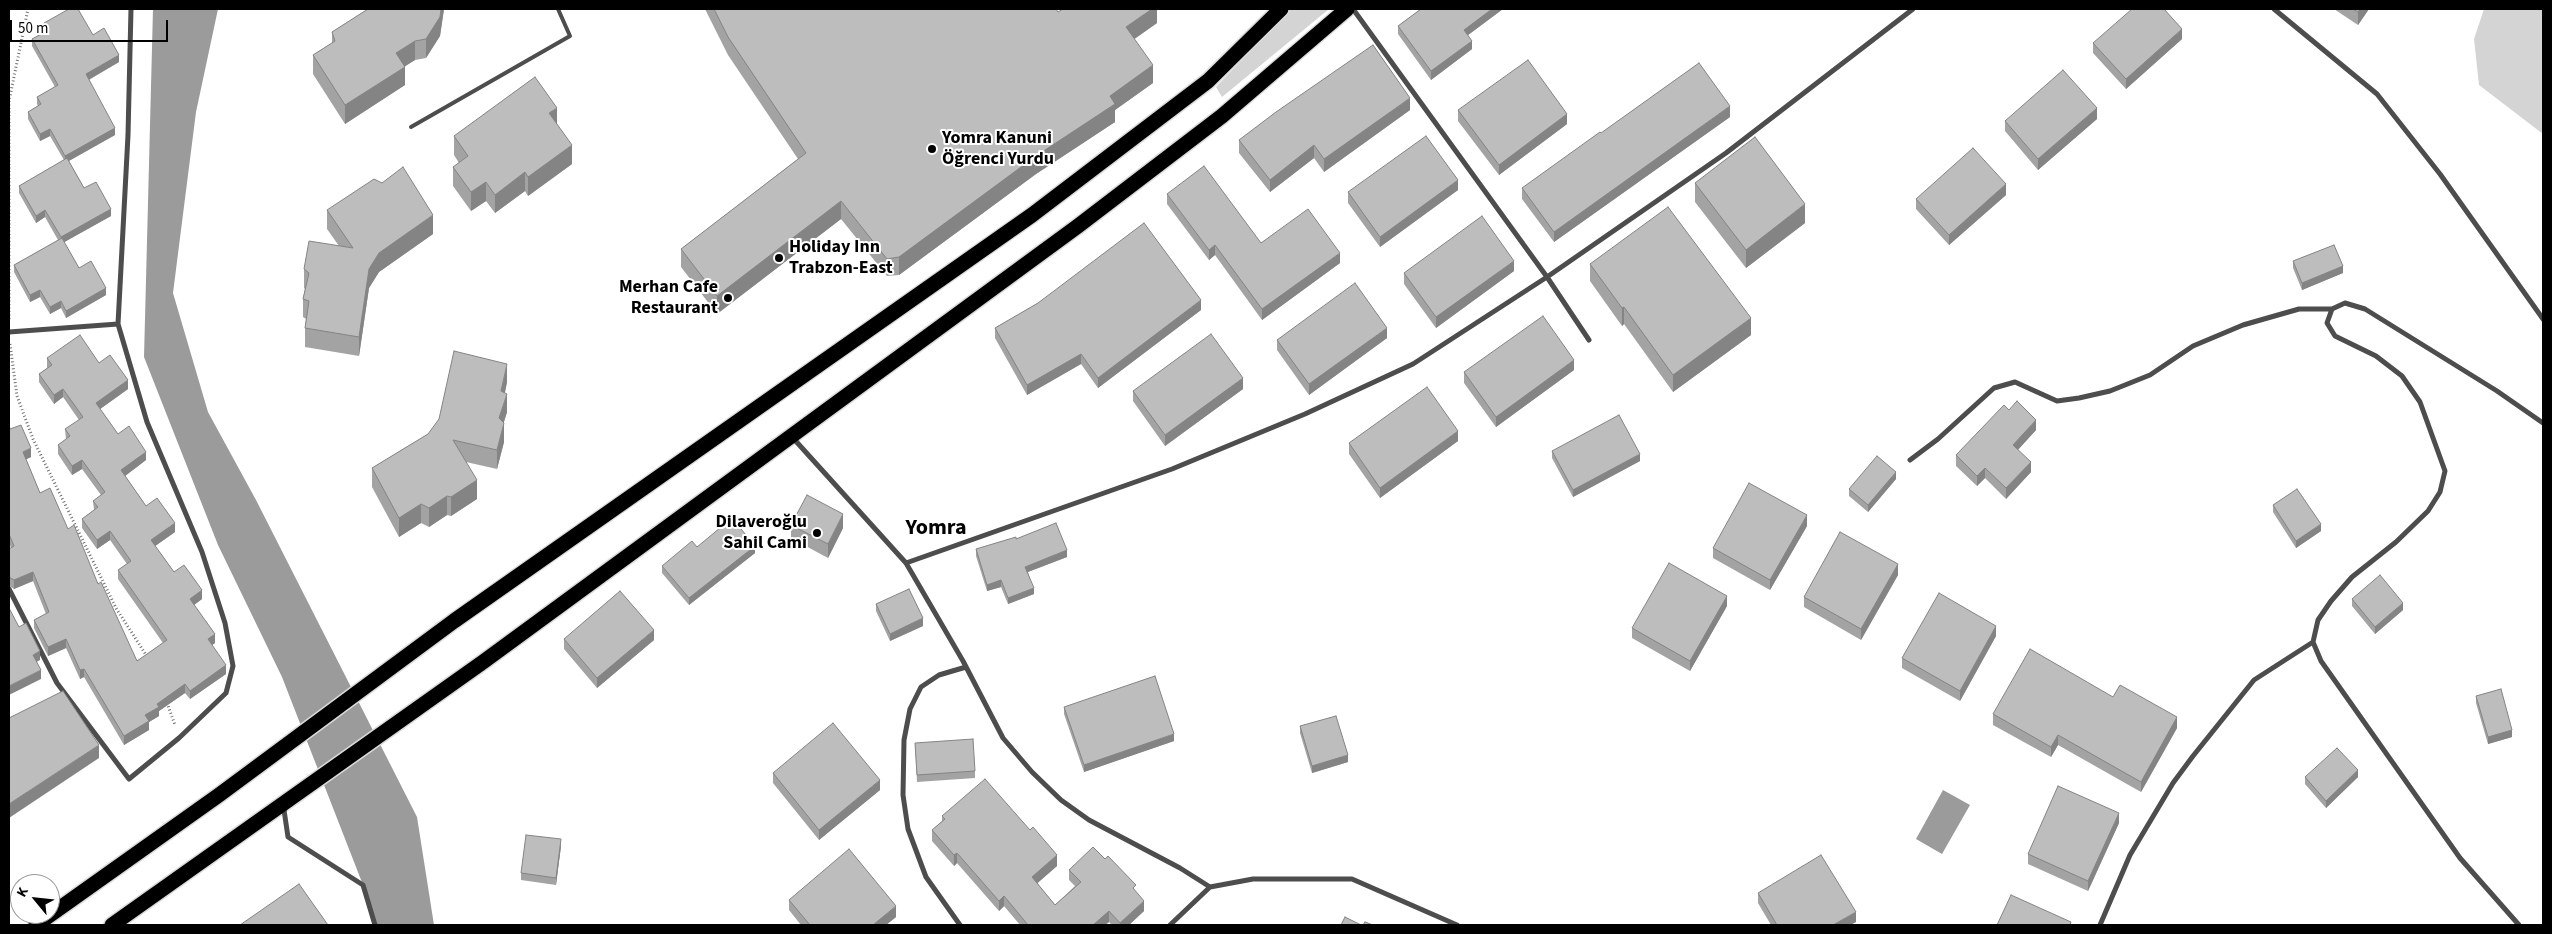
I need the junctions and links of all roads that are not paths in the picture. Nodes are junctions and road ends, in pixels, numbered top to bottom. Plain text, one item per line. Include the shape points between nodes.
1 (131, 9) edge
2 (558, 9) edge
3 (1281, 9) edge
4 (1347, 9) edge
5 (1353, 9) edge
6 (1913, 9) edge
7 (2274, 9) edge
8 (411, 126) dead end
9 (1546, 277) junction
10 (2332, 309) junction
11 (2543, 319) edge
12 (118, 324) junction
13 (9, 333) edge
14 (1589, 340) dead end
15 (2543, 423) edge
16 (791, 435) junction
17 (1910, 460) dead end
18 (906, 563) junction
19 (9, 589) edge
20 (2313, 642) junction
21 (966, 667) junction
22 (292, 798) junction
23 (1210, 887) junction
24 (36, 925) edge
25 (112, 925) edge
26 (375, 925) edge
27 (960, 925) edge
28 (1170, 925) edge
29 (1457, 925) edge
30 (2100, 925) edge
31 (2519, 925) edge

1 - 12 street
2 - 8 lane via 570,36
3 - 24 highway via 1208,81 1032,215 454,621
4 - 16 highway via 1222,116 1078,226
5 - 9 street
6 - 9 street via 1726,153
7 - 11 street via 2377,94 2440,174
9 - 14 street
9 - 18 street via 1413,364 1305,414 1172,469
10 - 15 street via 2345,303 2365,309
10 - 17 street via 2299,309 2243,325 2194,346 2150,375 2086,396 2057,401 2014,382 1994,388
10 - 20 street via 2327,323 2334,336 2376,356 2402,376 2420,402 2445,471 2440,492 2428,511 2341,588 2318,620
12 - 13 street
12 - 19 street via 147,422 202,552 225,623 233,666 226,694 129,779 57,682
16 - 18 street
16 - 22 highway
18 - 21 street
20 - 30 street via 2254,680 2193,756 2130,856
20 - 31 street via 2321,660 2460,858
21 - 23 street via 1003,738 1060,800 1089,820
21 - 27 street via 939,674 921,687 910,708 903,749 903,795 908,829 926,877
22 - 25 highway
22 - 26 street via 284,810 288,837 363,885
23 - 28 street
23 - 29 street via 1253,879 1352,879

